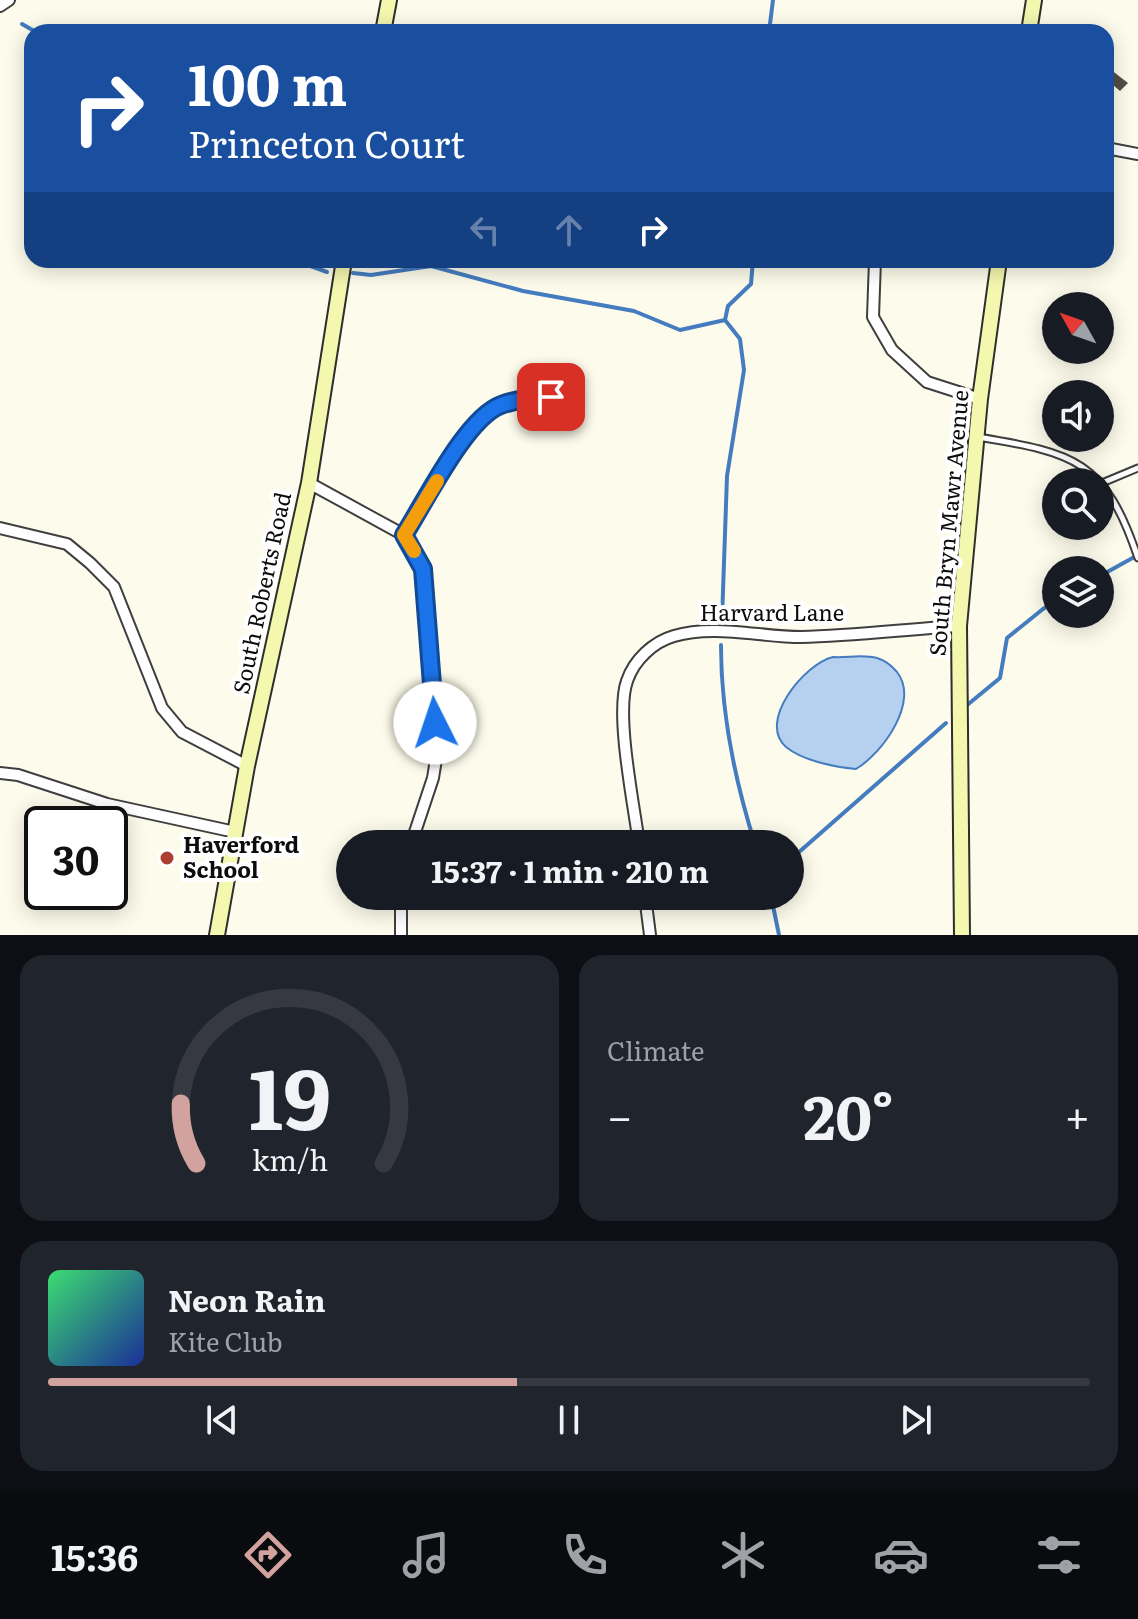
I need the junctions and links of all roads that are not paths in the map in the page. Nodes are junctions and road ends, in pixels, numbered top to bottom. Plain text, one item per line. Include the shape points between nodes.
1 (9, 0) edge
2 (389, 0) edge
3 (1034, 0) edge
4 (0, 6) edge
5 (384, 24) edge
6 (1030, 24) edge
7 (1114, 150) edge
8 (1138, 154) edge
9 (343, 268) edge
10 (875, 268) edge
11 (998, 268) edge
12 (980, 399) junction
13 (569, 414) dead end
14 (977, 437) junction
15 (1083, 468) edge
16 (1138, 468) edge
17 (1114, 478) edge
18 (309, 483) junction
19 (1114, 501) edge
20 (0, 528) edge
21 (404, 535) junction
22 (1138, 558) edge
23 (959, 626) junction
24 (247, 766) junction
25 (0, 773) edge
26 (416, 830) edge
27 (637, 830) edge
28 (235, 832) junction
29 (401, 910) edge
30 (647, 910) edge
31 (217, 935) edge
32 (401, 935) edge
33 (650, 935) edge
34 (962, 935) edge

1 - 4 street
2 - 5 street
3 - 6 street
7 - 8 street
9 - 18 street, South Roberts Road
10 - 12 street via 873,317 892,350 927,382
11 - 12 street, South Bryn Mawr Avenue
12 - 14 street, South Bryn Mawr Avenue
13 - 21 street via 551,397 499,405 469,430
14 - 15 lane via 1036,447
14 - 23 street, South Bryn Mawr Avenue
16 - 17 lane
18 - 21 street
18 - 24 street, South Roberts Road
19 - 22 lane
20 - 24 street via 67,544 90,563 114,587 162,708 182,732
21 - 26 street via 423,569 437,753
23 - 27 street, Harvard Lane via 801,637 691,633 660,641 634,667 623,697
23 - 34 street, South Bryn Mawr Avenue
24 - 28 street, South Roberts Road
25 - 28 street via 107,804
28 - 31 street, South Roberts Road
29 - 32 street
30 - 33 street

